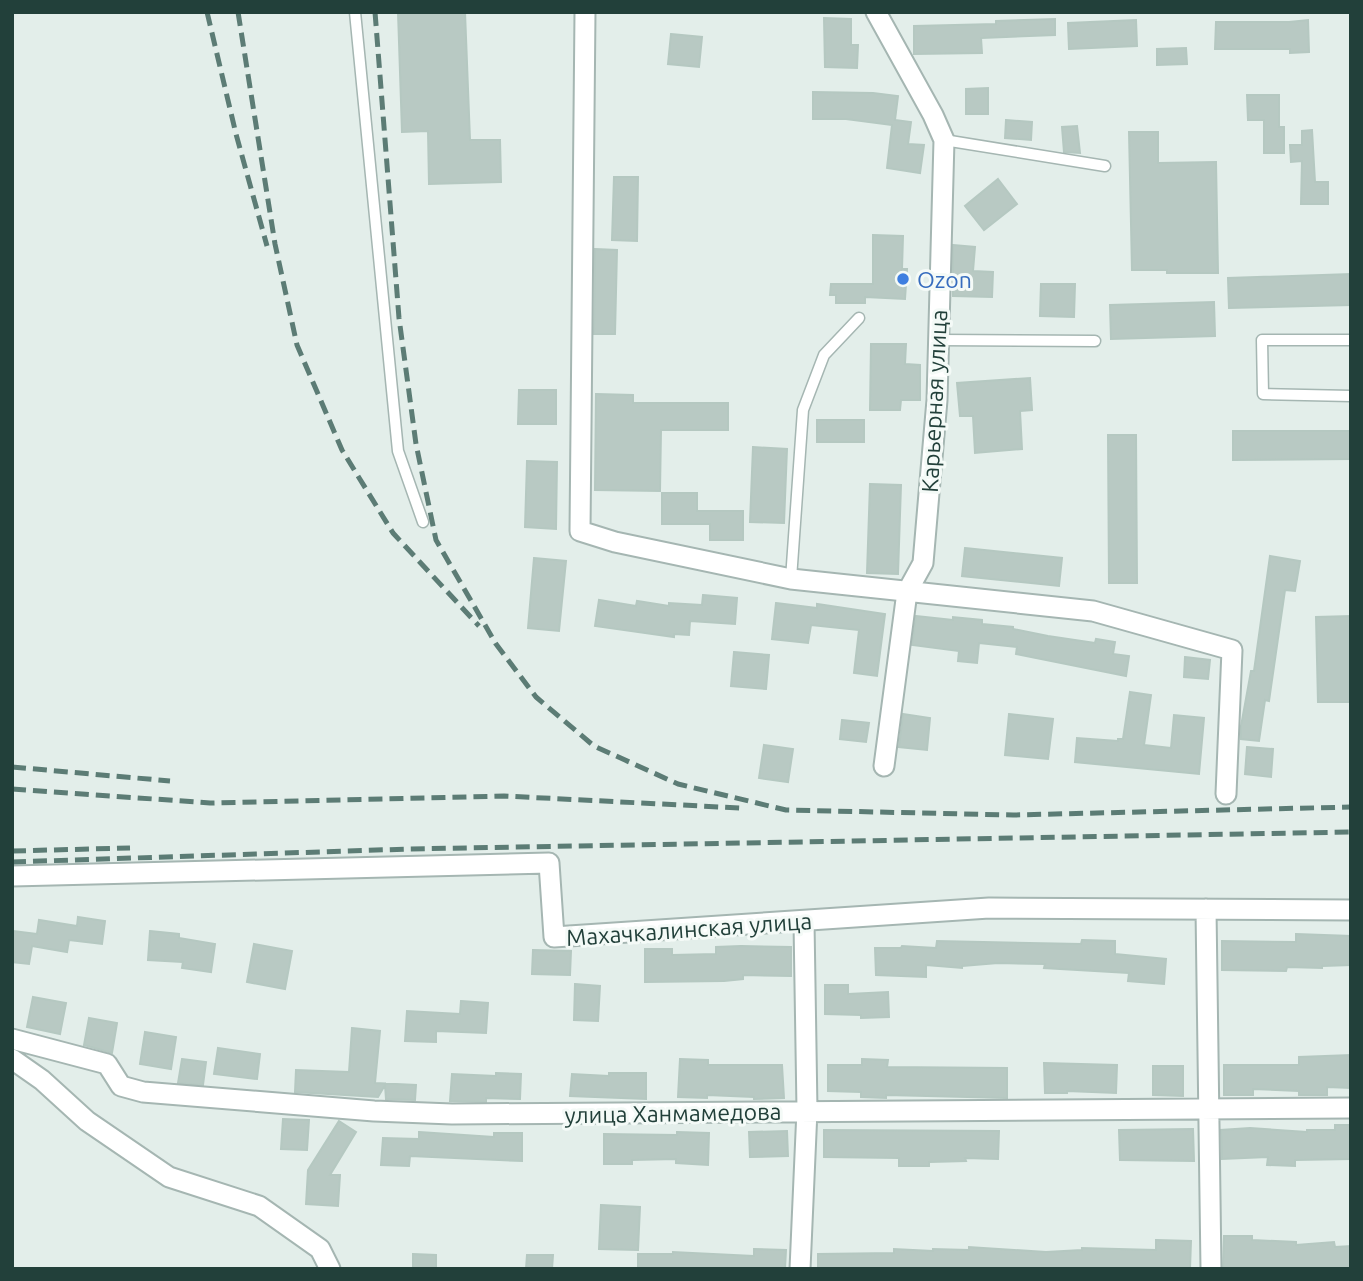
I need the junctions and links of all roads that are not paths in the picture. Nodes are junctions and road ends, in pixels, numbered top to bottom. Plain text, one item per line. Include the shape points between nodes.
1 (355, 12) edge
2 (585, 12) edge
3 (876, 12) edge
4 (944, 140) junction
5 (1105, 166) dead end
6 (859, 318) dead end
7 (939, 340) junction
8 (1351, 340) edge
9 (1095, 341) dead end
10 (1351, 396) edge
11 (423, 522) dead end
12 (791, 579) junction
13 (907, 592) junction
14 (884, 766) dead end
15 (1226, 794) dead end
16 (12, 876) edge
17 (1206, 909) junction
18 (1351, 910) edge
19 (804, 922) junction
20 (12, 1039) edge
21 (12, 1059) edge
22 (1351, 1108) edge
23 (807, 1110) junction
24 (1210, 1110) junction
25 (330, 1269) edge
26 (800, 1269) edge
27 (1211, 1269) edge

1 - 11 lane via 398,451
2 - 12 street via 580,531
3 - 4 street, Карьерная улица
4 - 5 lane
4 - 7 street, Карьерная улица
6 - 12 lane via 824,355 803,410
7 - 9 lane
7 - 13 street, Карьерная улица via 923,563
8 - 10 lane via 1262,340 1263,394
12 - 13 street
13 - 14 street, Карьерная улица
13 - 15 street via 1093,611 1232,650
16 - 19 street, Махачкалинская улица via 549,863 554,937
17 - 18 street, Махачкалинская улица
17 - 19 street, Махачкалинская улица via 989,908
17 - 24 street
19 - 23 street
20 - 23 street, улица Ханмамедова via 107,1064 121,1086 143,1092 439,1114
21 - 25 street via 87,1121 169,1177 259,1206 320,1249
22 - 24 street, улица Ханмамедова
23 - 24 street, улица Ханмамедова
23 - 26 street
24 - 27 street

